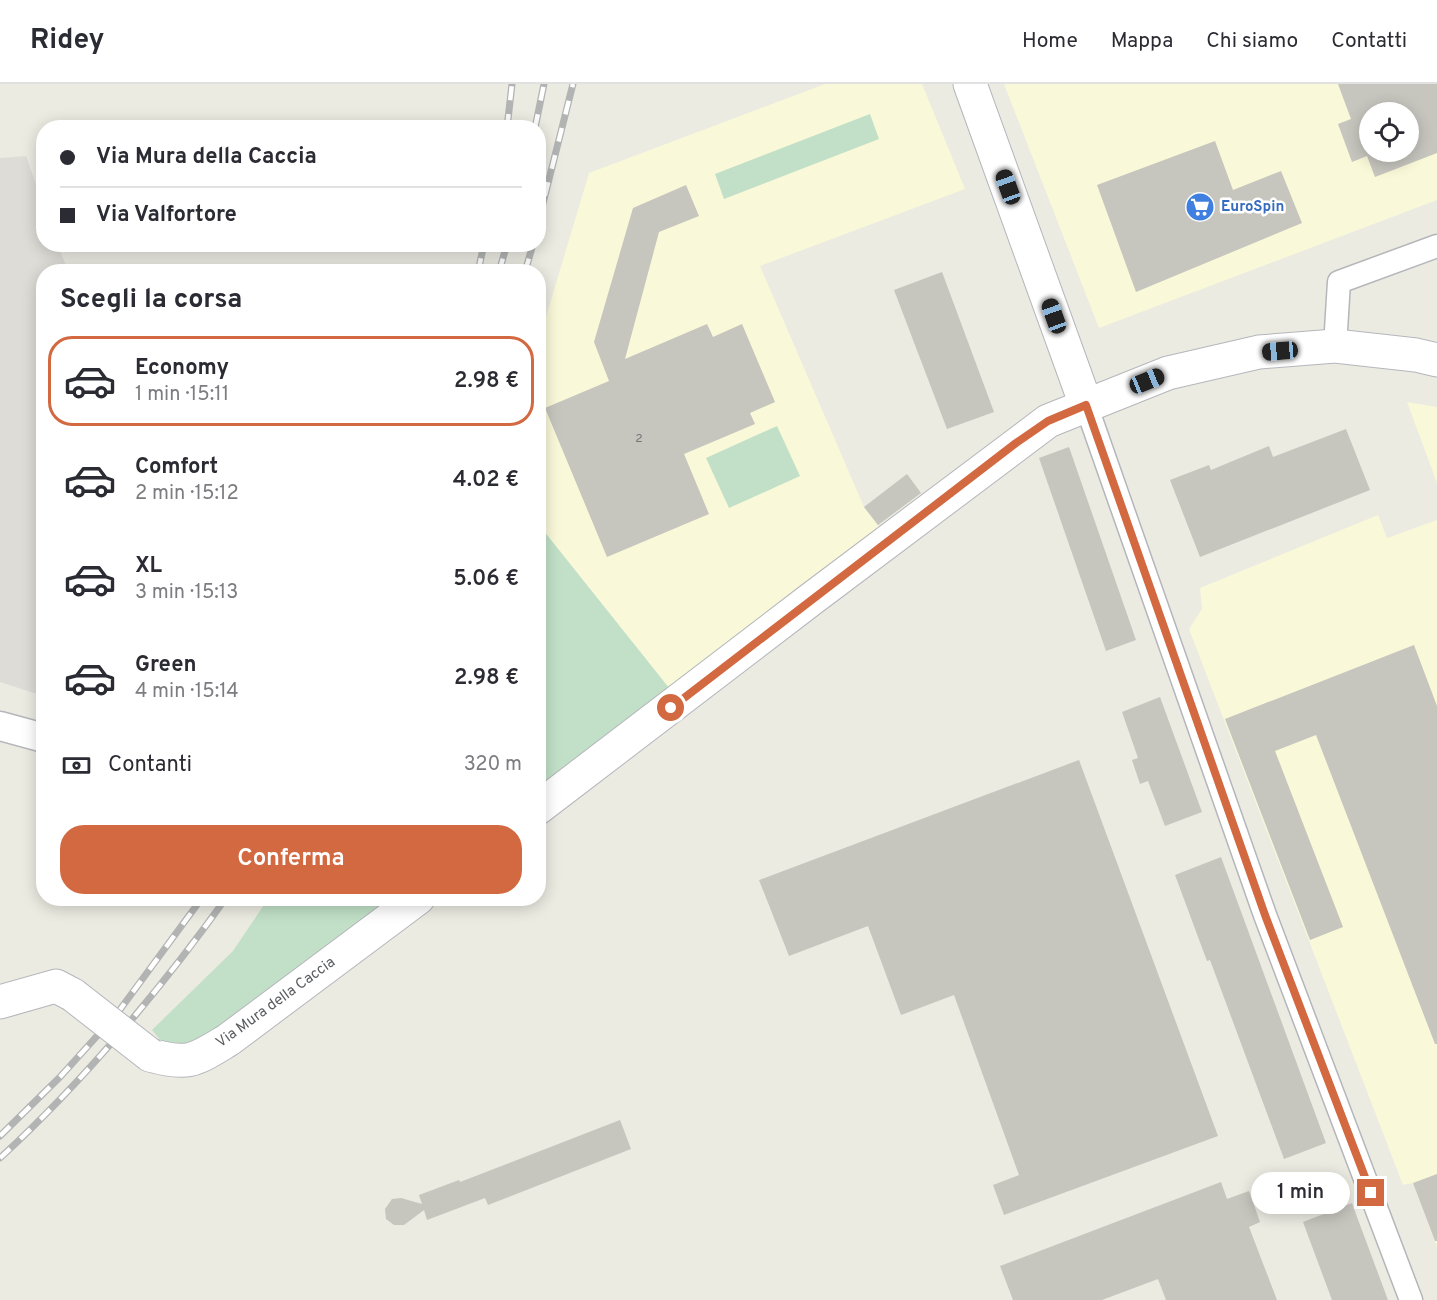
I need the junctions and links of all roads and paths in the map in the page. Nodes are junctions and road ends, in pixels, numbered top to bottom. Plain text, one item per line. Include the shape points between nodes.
1 (970, 84) edge
2 (1437, 246) edge
3 (1335, 346) junction
4 (1437, 360) edge
5 (1086, 405) junction
6 (0, 726) edge
7 (36, 736) edge
8 (546, 802) edge
9 (407, 906) edge
10 (0, 1002) edge
11 (1412, 1300) edge

1 - 5 main road
2 - 3 street via 1339,282
3 - 4 main road
3 - 5 main road via 1259,352 1168,373
5 - 8 main road via 1048,421 1016,443
5 - 11 street via 1265,915
6 - 7 street
9 - 10 main road, Via Mura della Caccia, bridge via 228,1040 184,1062 150,1055 56,986

